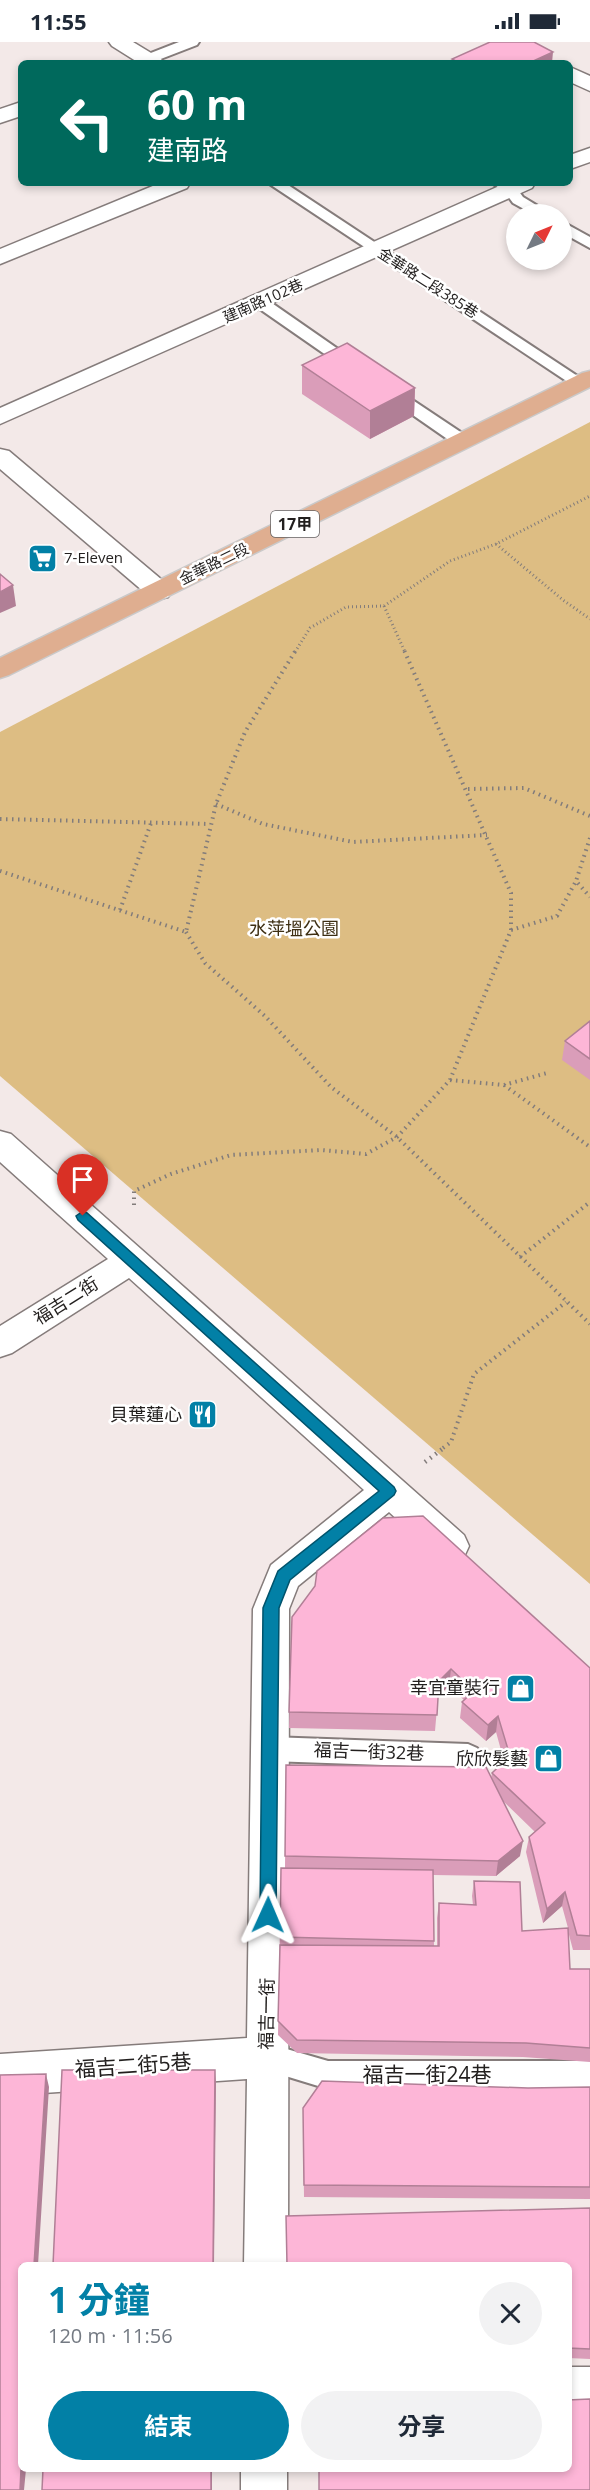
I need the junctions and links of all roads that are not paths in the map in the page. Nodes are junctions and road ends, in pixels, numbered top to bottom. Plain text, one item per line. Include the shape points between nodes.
1 (119, 42) edge
2 (192, 42) edge
3 (143, 60) edge
4 (151, 60) edge
5 (573, 75) edge
6 (590, 85) edge
7 (18, 109) edge
8 (0, 117) edge
9 (590, 154) edge
10 (573, 162) edge
11 (172, 186) edge
12 (280, 186) edge
13 (509, 186) edge
14 (511, 186) edge
15 (525, 204) edge
16 (572, 232) edge
17 (590, 243) edge
18 (377, 249) junction
19 (0, 257) edge
20 (260, 302) junction
21 (585, 381) edge
22 (0, 417) edge
23 (462, 441) junction
24 (0, 456) edge
25 (159, 591) junction
26 (0, 669) edge
27 (0, 1143) edge
28 (132, 1260) junction
29 (0, 1342) edge
30 (389, 1491) junction
31 (476, 1569) edge
32 (270, 1749) junction
33 (468, 1756) dead end
34 (266, 2057) junction
35 (0, 2075) edge
36 (590, 2075) edge
37 (266, 2262) edge
38 (572, 2389) edge
39 (590, 2389) edge
40 (264, 2472) edge
41 (264, 2490) edge

1 - 3 street
2 - 4 lane
5 - 6 street
7 - 8 street
9 - 10 street
11 - 19 street
12 - 18 lane, 金華路二段385巷
13 - 18 street, 建南路102巷
14 - 15 lane via 518,200
16 - 17 lane
18 - 20 street, 建南路102巷
18 - 21 lane, 金華路二段385巷
20 - 22 street, 建南路102巷
20 - 23 lane
21 - 23 main road, 金華路二段 / 17甲
23 - 25 main road, 金華路二段 / 17甲
24 - 25 street
25 - 26 main road, 金華路二段 / 17甲
27 - 28 street
28 - 29 street, 福吉二街
28 - 30 street
30 - 31 street
30 - 32 street, 福吉一街 via 284,1576 271,1608
32 - 33 lane, 福吉一街32巷
32 - 34 street, 福吉一街
34 - 35 street, 福吉二街5巷
34 - 36 lane, 福吉一街24巷 via 328,2075
34 - 37 street, 福吉一街
38 - 39 street
40 - 41 street

